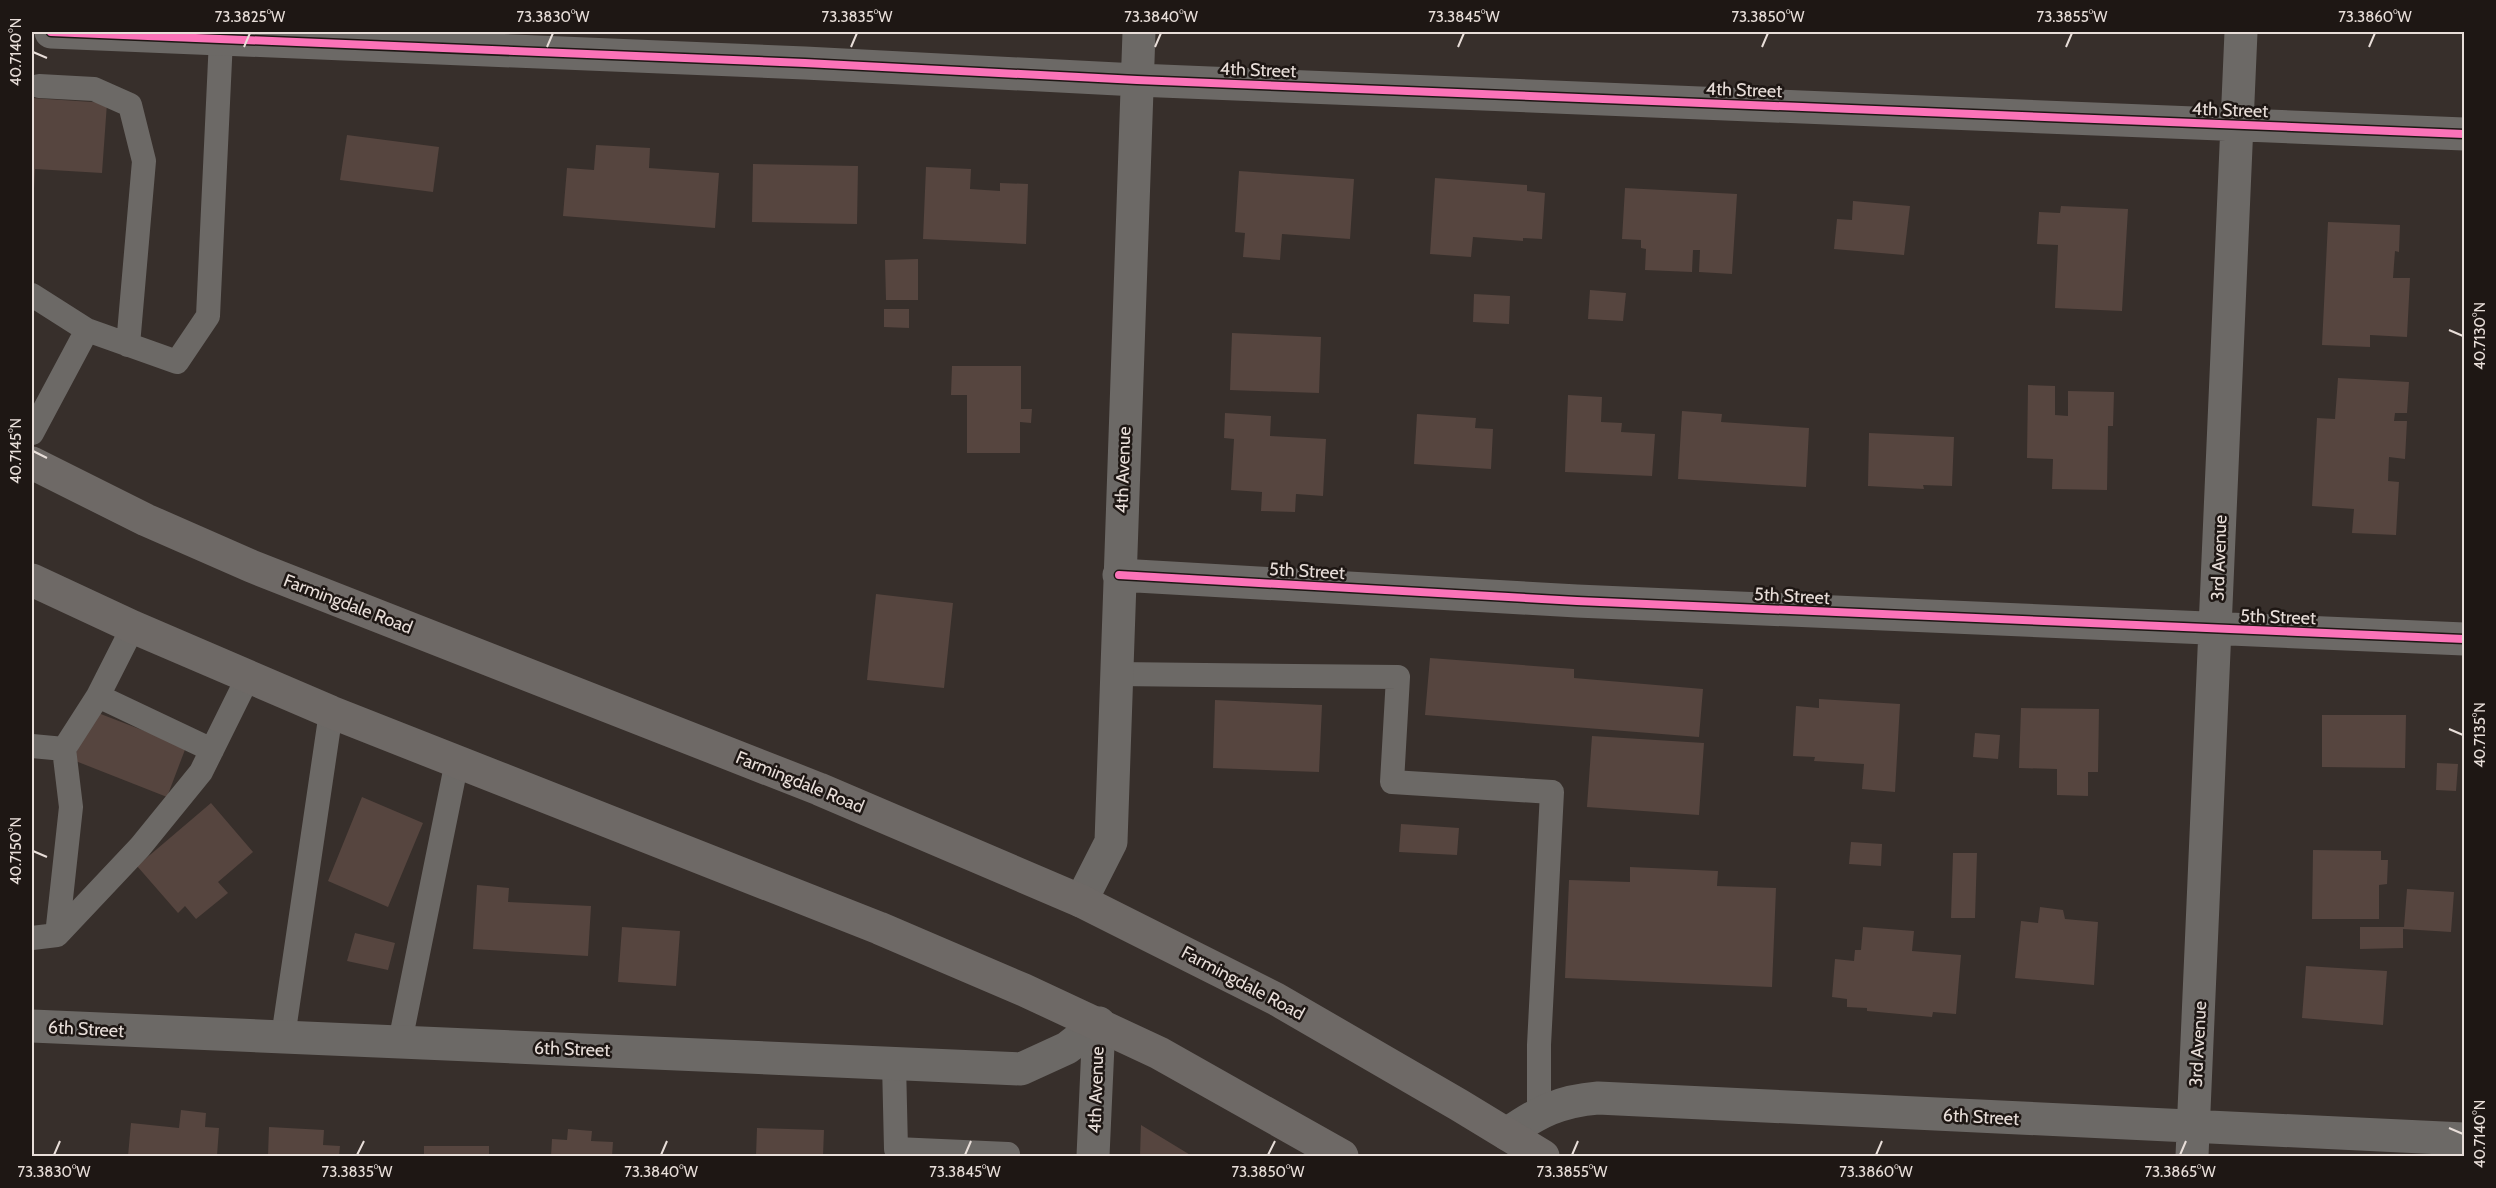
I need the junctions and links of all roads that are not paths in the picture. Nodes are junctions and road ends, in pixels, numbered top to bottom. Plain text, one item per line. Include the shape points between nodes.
1 (51, 32) edge
2 (1139, 32) edge
3 (2241, 32) edge
4 (221, 39) junction
5 (1137, 80) junction
6 (39, 86) dead end
7 (2236, 125) junction
8 (2464, 134) edge
9 (32, 296) edge
10 (87, 330) junction
11 (128, 345) junction
12 (32, 434) edge
13 (32, 463) edge
14 (1119, 575) junction
15 (32, 580) edge
16 (133, 627) junction
17 (2216, 630) junction
18 (2464, 639) edge
19 (1116, 674) junction
20 (248, 677) junction
21 (98, 696) junction
22 (331, 712) junction
23 (32, 747) edge
24 (64, 749) junction
25 (212, 750) junction
26 (456, 761) junction
27 (1081, 901) junction
28 (57, 934) junction
29 (32, 938) edge
30 (1099, 1023) junction
31 (32, 1026) edge
32 (283, 1037) junction
33 (400, 1042) junction
34 (894, 1063) junction
35 (1539, 1113) junction
36 (1507, 1134) junction
37 (2464, 1139) edge
38 (2193, 1142) edge
39 (1008, 1156) edge
40 (1093, 1156) edge
41 (1342, 1156) edge
42 (1543, 1156) edge

1 - 4 street, 4th Street
2 - 5 street, 4th Avenue
3 - 7 street, 3rd Avenue
4 - 5 street, 4th Street
4 - 11 lane via 208,316 177,362
5 - 7 street, 4th Street
5 - 14 street, 4th Avenue
6 - 11 lane via 94,89 130,105 144,161
7 - 8 street, 4th Street
7 - 17 street, 3rd Avenue
9 - 10 lane
10 - 11 lane
10 - 12 lane
13 - 27 main road, Farmingdale Road via 146,520 251,566 819,789
14 - 17 street, 5th Street via 1577,601
14 - 19 street, 4th Avenue
15 - 16 main road
16 - 20 main road
16 - 21 lane
17 - 18 street, 5th Street
17 - 38 street, 3rd Avenue
19 - 27 street, 4th Avenue via 1111,842
19 - 35 lane via 1398,677 1392,782 1552,792
20 - 22 main road
20 - 25 lane
21 - 24 lane
21 - 25 lane
22 - 26 main road
22 - 32 lane
23 - 24 lane
24 - 28 lane via 71,807
25 - 28 lane via 201,772 140,847
26 - 30 main road via 879,928
26 - 33 lane
27 - 36 main road, Farmingdale Road via 1276,999
28 - 29 lane
30 - 34 street, 6th Street via 1067,1048 1021,1069
30 - 40 street, 4th Avenue
30 - 41 main road
31 - 32 street, 6th Street
32 - 33 street, 6th Street
33 - 34 street, 6th Street
34 - 39 lane via 897,1149
35 - 36 street, 6th Street
35 - 38 street, 6th Street via 1563,1103 1598,1098
36 - 42 main road, Farmingdale Road
37 - 38 street, 6th Street

